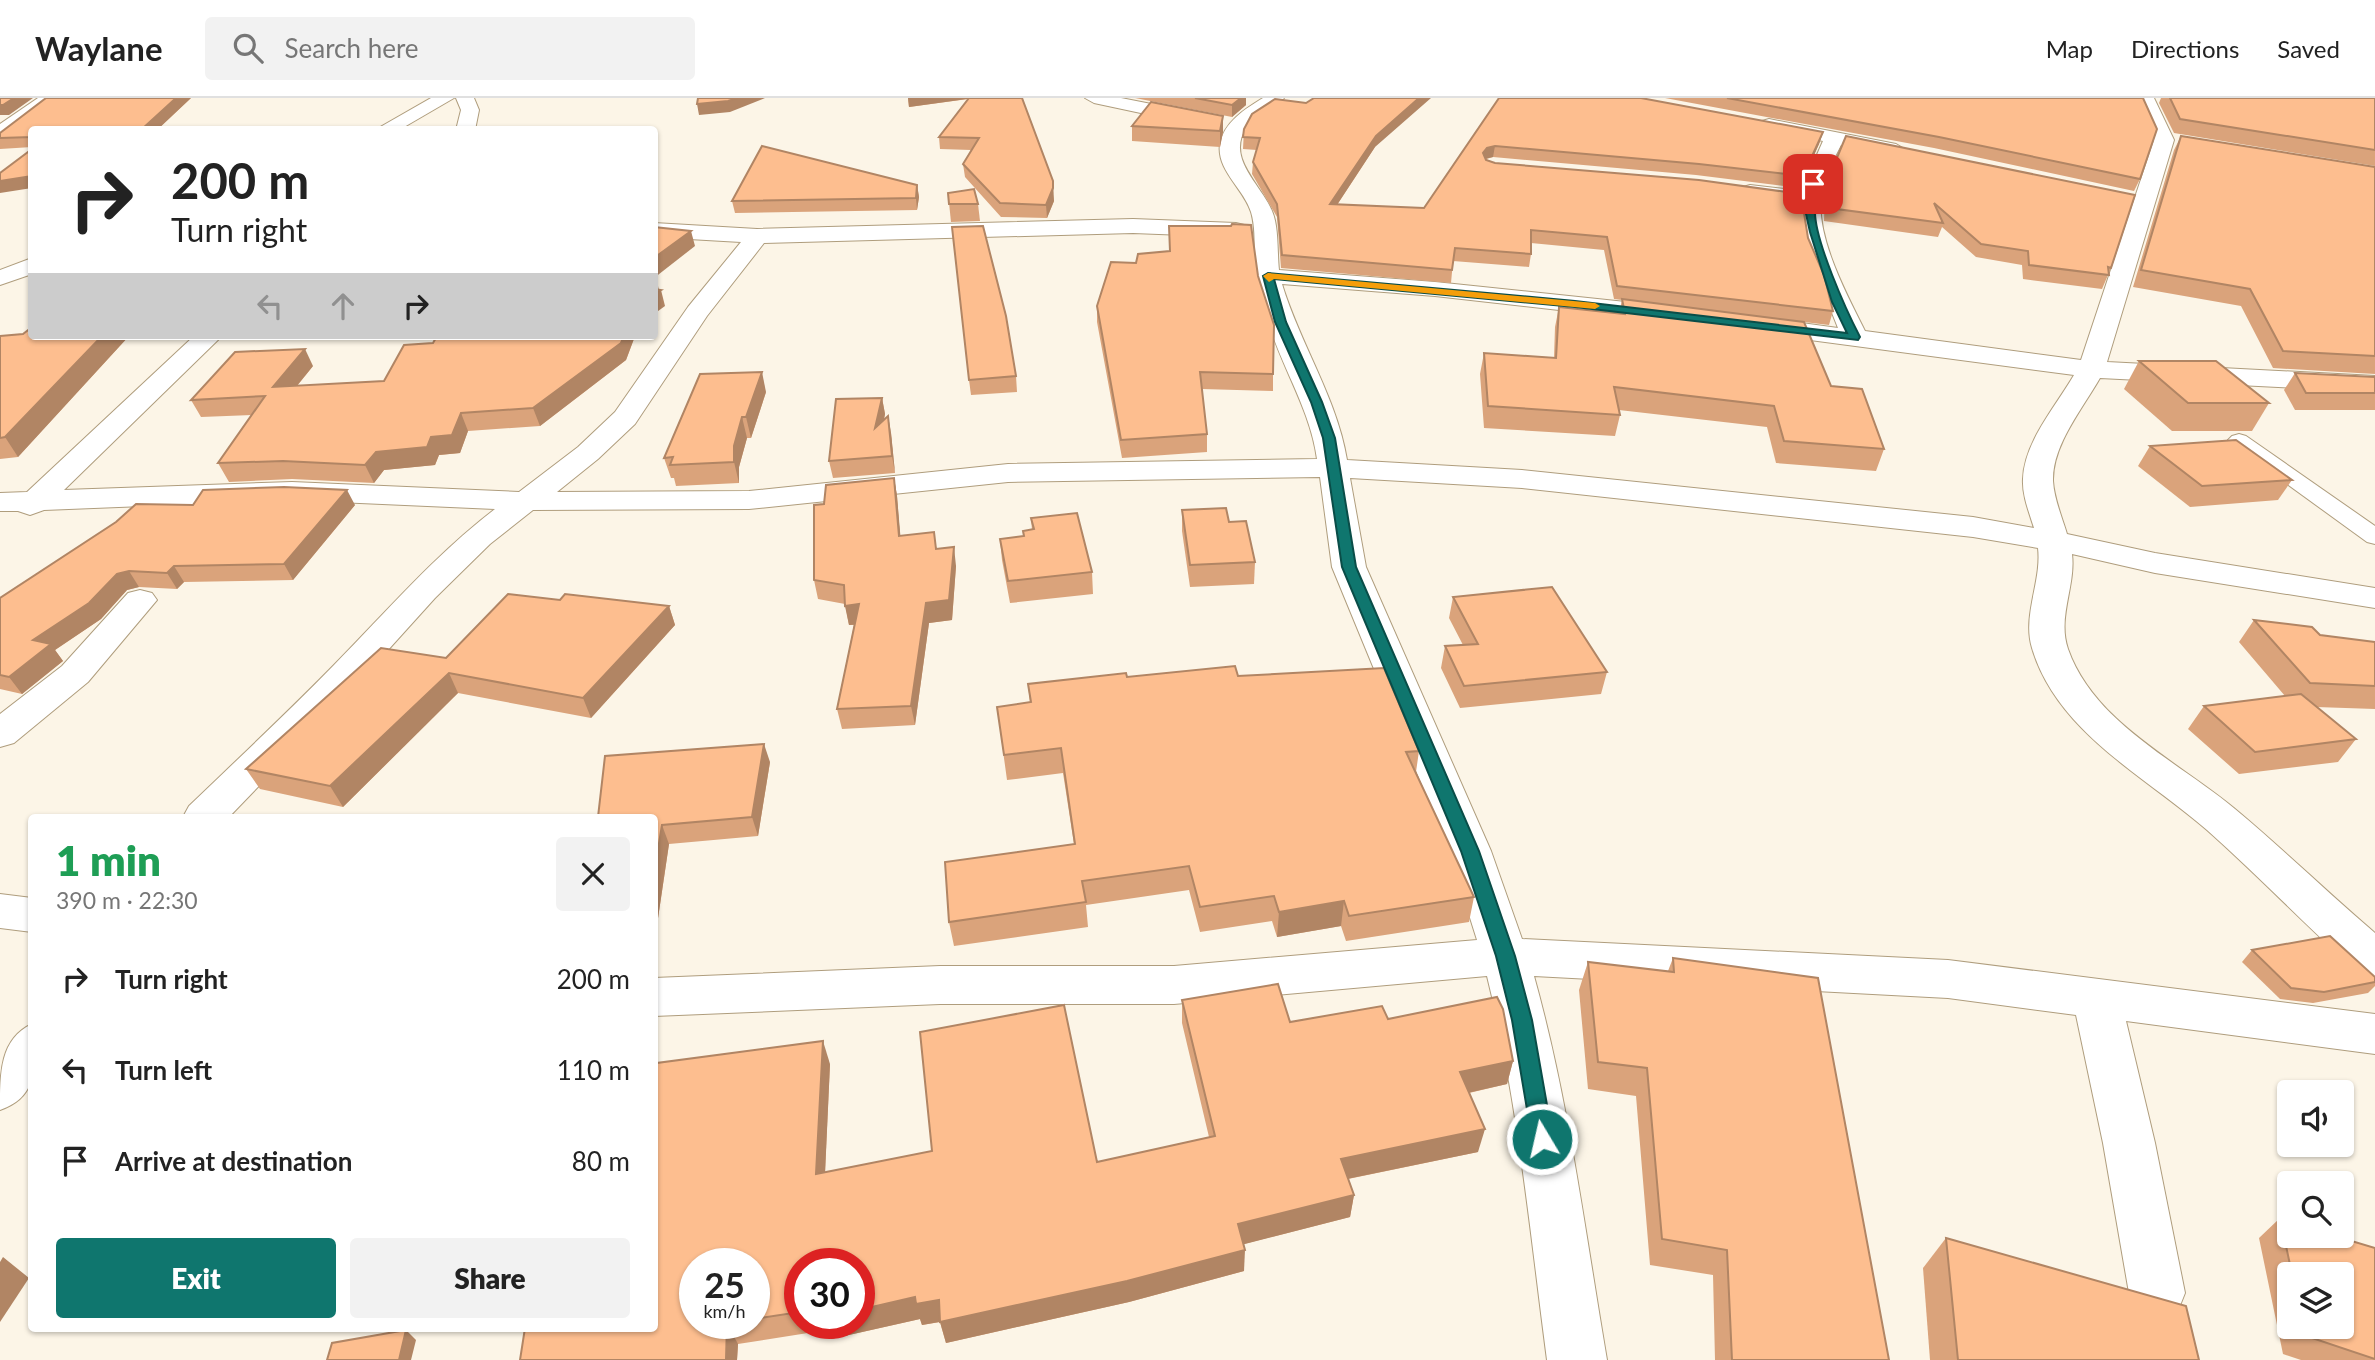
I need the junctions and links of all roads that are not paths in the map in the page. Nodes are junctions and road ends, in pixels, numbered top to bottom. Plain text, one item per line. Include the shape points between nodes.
1 (50, 98) edge
2 (445, 98) edge
3 (465, 98) edge
4 (1094, 98) edge
5 (1275, 98) edge
6 (2145, 98) edge
7 (1747, 121) edge
8 (392, 126) edge
9 (466, 126) edge
10 (1237, 127) junction
11 (0, 133) edge
12 (1835, 138) junction
13 (1921, 155) edge
14 (1735, 190) edge
15 (1810, 199) junction
16 (658, 230) edge
17 (1262, 232) junction
18 (757, 236) junction
19 (28, 267) edge
20 (1268, 276) junction
21 (0, 278) edge
22 (1700, 318) edge
23 (1727, 321) edge
24 (1854, 337) junction
25 (205, 340) edge
26 (2091, 369) junction
27 (2375, 384) edge
28 (2238, 440) edge
29 (1335, 468) junction
30 (38, 500) junction
31 (0, 502) edge
32 (522, 502) junction
33 (0, 528) edge
34 (2375, 537) edge
35 (2056, 541) junction
36 (2375, 598) edge
37 (140, 600) dead end
38 (0, 734) edge
39 (207, 814) edge
40 (0, 911) edge
41 (28, 914) edge
42 (1505, 956) junction
43 (2375, 960) edge
44 (658, 997) edge
45 (2096, 997) junction
46 (2375, 1034) edge
47 (28, 1050) edge
48 (0, 1088) edge
49 (2157, 1293) dead end
50 (1577, 1360) edge

1 - 11 street
2 - 8 street
3 - 9 street via 470,110
4 - 10 street
5 - 10 street
6 - 26 street via 2176,142 2138,200
7 - 12 street
10 - 17 street via 1230,144 1231,160 1262,212
12 - 13 street
12 - 15 street
14 - 15 street
15 - 24 street via 1812,223 1837,302
16 - 18 street
17 - 18 street via 1133,226
17 - 20 street
18 - 32 street via 697,312 625,418 588,453
19 - 21 street
20 - 22 street
20 - 29 street via 1280,322 1317,402
23 - 24 street
24 - 26 street
25 - 30 street
26 - 27 street
26 - 35 street via 2051,438 2038,476
28 - 34 lane
29 - 32 street via 1046,471 749,500
29 - 35 street via 1522,479 1973,527
29 - 42 street via 1349,567 1470,851
30 - 31 street
30 - 32 street via 292,491
30 - 33 street
32 - 39 street via 423,591
35 - 36 street via 2168,565
35 - 43 street via 2057,569 2049,597 2047,639 2066,682 2085,709 2111,735 2218,817
37 - 38 street via 75,674
40 - 41 street
42 - 44 street via 1174,985 940,985
42 - 45 street via 1948,979
42 - 50 street via 1539,1115
45 - 46 street
45 - 49 street
47 - 48 street

